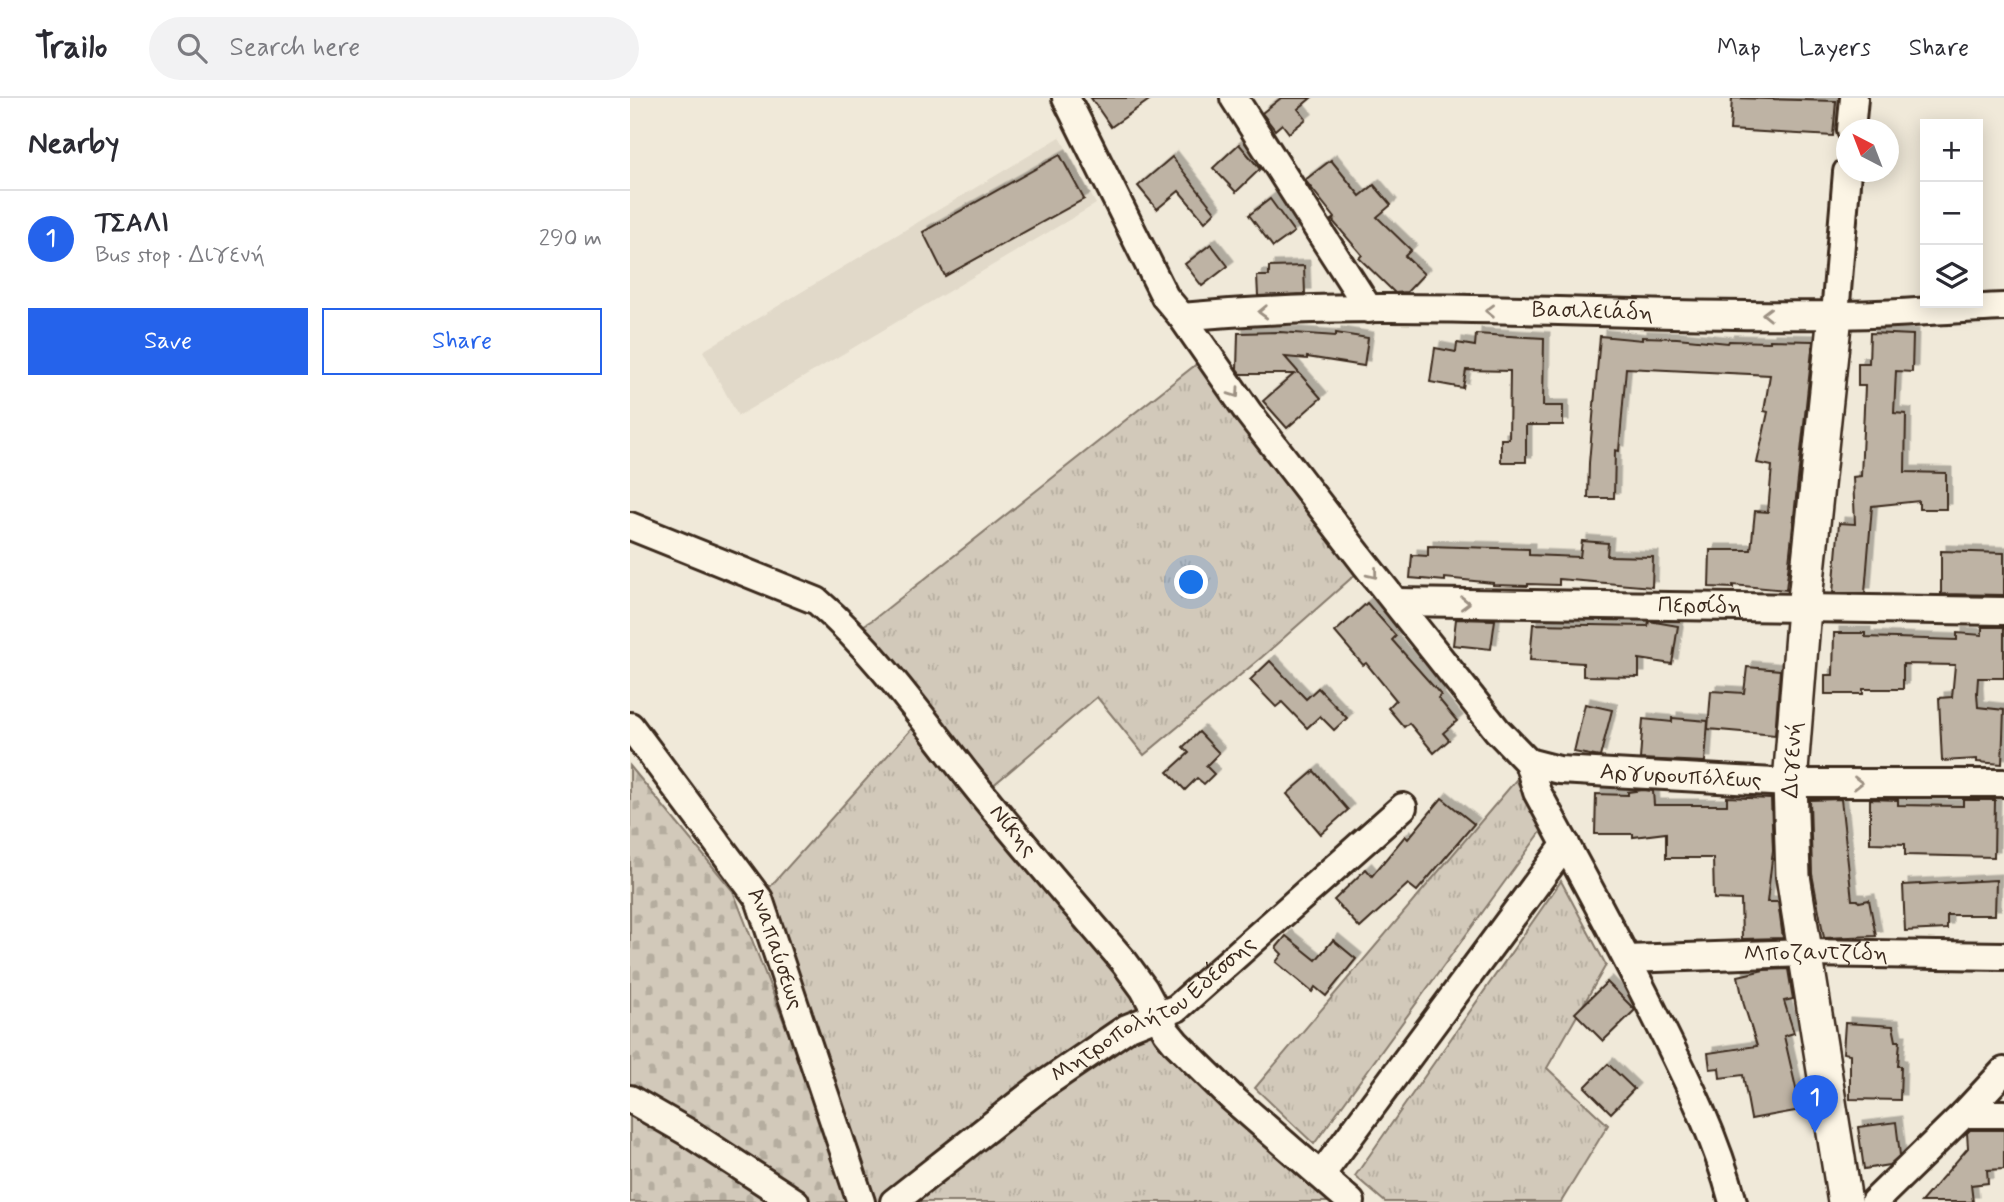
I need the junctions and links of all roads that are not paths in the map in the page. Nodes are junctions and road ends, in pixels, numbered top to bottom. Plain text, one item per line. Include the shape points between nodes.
1 (1066, 98) edge
2 (1234, 98) edge
3 (1854, 98) edge
4 (1852, 119) edge
5 (1846, 182) edge
6 (2003, 308) edge
7 (1369, 309) junction
8 (1835, 315) junction
9 (1182, 317) junction
10 (630, 526) edge
11 (1396, 602) junction
12 (1804, 609) junction
13 (2004, 611) edge
14 (630, 726) edge
15 (1528, 762) junction
16 (1790, 783) junction
17 (2004, 783) edge
18 (1403, 807) dead end
19 (1566, 844) junction
20 (1806, 953) junction
21 (2004, 956) edge
22 (1627, 959) junction
23 (1158, 1016) junction
24 (2004, 1071) edge
25 (630, 1099) edge
26 (1964, 1114) junction
27 (2004, 1114) edge
28 (1321, 1175) junction
29 (795, 1202) edge
30 (861, 1202) edge
31 (894, 1202) edge
32 (1351, 1202) edge
33 (1732, 1202) edge
34 (1845, 1202) edge
35 (1874, 1202) edge

1 - 9 street via 1160,289
2 - 7 street
3 - 4 street
5 - 8 street
6 - 8 street, Βασιλειάδη
8 -> 7 street, Βασιλειάδη
7 -> 9 street, Βασιλειάδη
8 - 12 main road, Διγενή
9 -> 11 street via 1248,412
10 - 23 street, Νίκης via 817,601 834,616 1125,963
11 -> 12 street, Περσίδη
11 - 15 street via 1497,730
12 - 13 street, Περσίδη
12 - 16 main road, Διγενή
14 - 30 street, Αναπαύσεως via 759,899
15 - 16 street, Αργυρουπόλεως via 1559,770
15 - 19 street via 1537,792
16 -> 17 street, Αργυρουπόλεως
16 - 20 main road, Διγενή via 1793,876
18 - 23 street, Μητροπολήτου Εδέσσης via 1177,1007
19 - 22 street
19 - 28 street
20 - 21 street, Μποζαντζίδη
20 - 22 street, Μποζαντζίδη
20 - 34 main road, Διγενή
22 - 33 street via 1700,1107
23 - 28 street, Νίκης via 1194,1062
23 - 31 street, Μητροπολήτου Εδέσσης via 1127,1028 1039,1088
24 - 26 street
25 - 29 street
26 - 27 street
26 - 35 street
28 - 32 street, Νίκης

